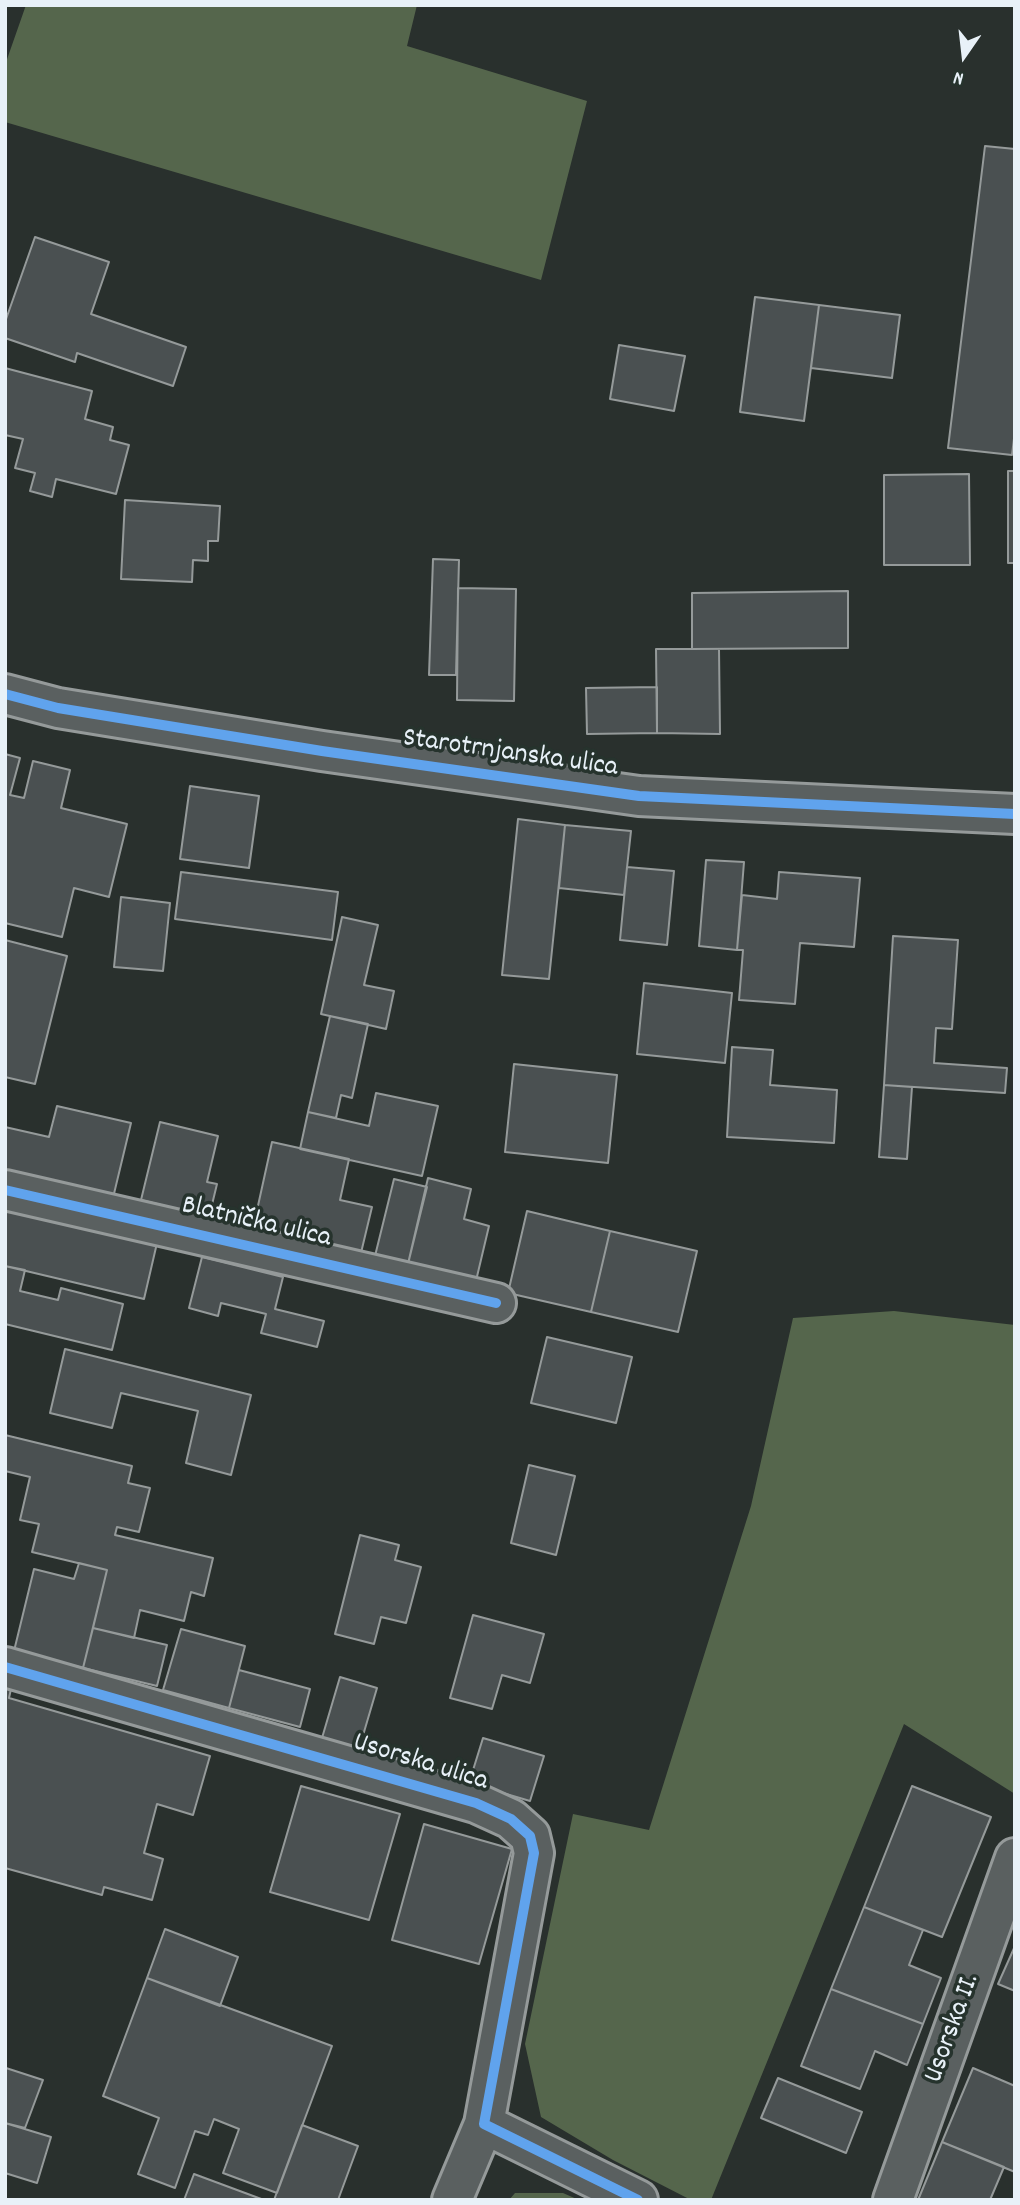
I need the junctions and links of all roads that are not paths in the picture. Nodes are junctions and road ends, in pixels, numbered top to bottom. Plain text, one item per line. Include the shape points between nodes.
1 (5, 694) edge
2 (1015, 814) edge
3 (5, 1190) edge
4 (496, 1303) dead end
5 (5, 1667) edge
6 (1015, 1858) edge
7 (484, 2124) junction
8 (452, 2200) edge
9 (638, 2200) edge
10 (893, 2200) edge

1 - 2 street, Starotrnjanska ulica via 58,708 322,751 639,796
3 - 4 street, Blatnička ulica
5 - 7 street, Usorska ulica via 476,1803 511,1819 530,1836 534,1853
6 - 10 street, Usorska II.
7 - 8 street, Usorska ulica
7 - 9 street

